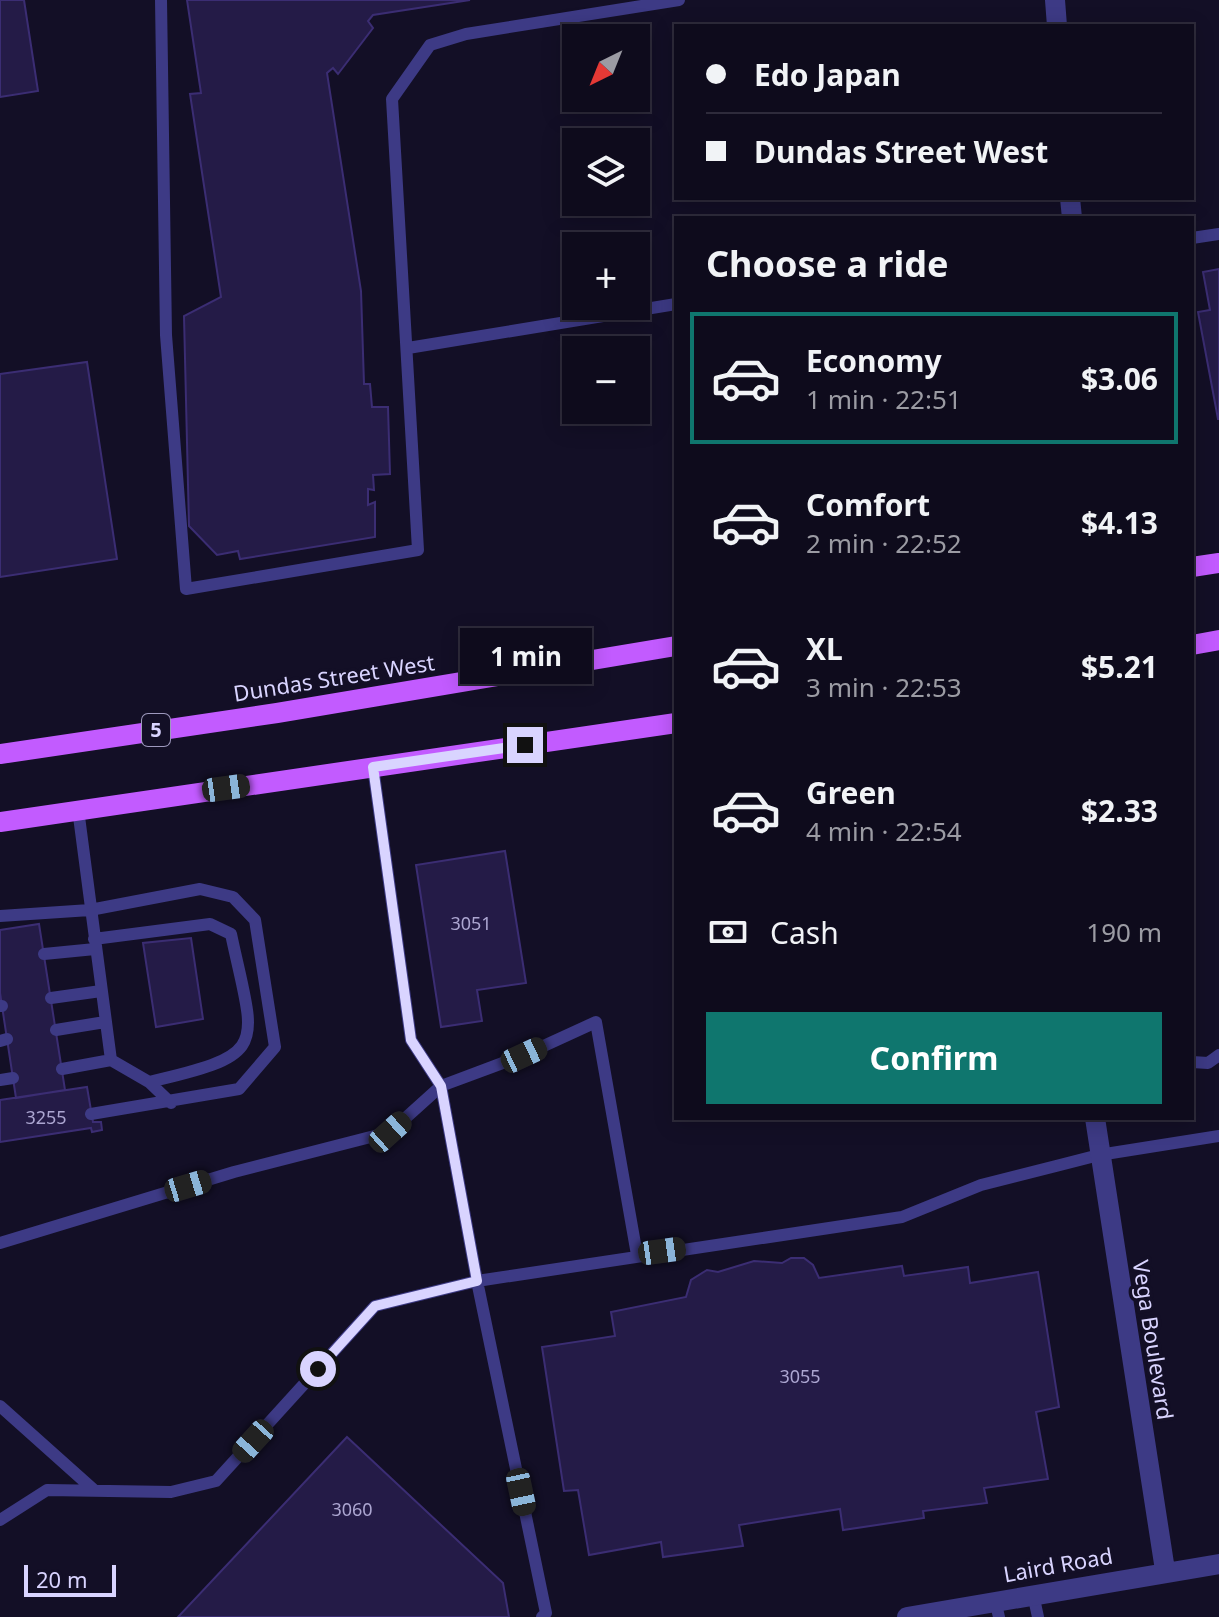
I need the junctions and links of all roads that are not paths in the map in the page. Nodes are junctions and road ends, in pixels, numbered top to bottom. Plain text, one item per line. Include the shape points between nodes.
1 (161, 0) edge
2 (679, 0) edge
3 (1055, 0) edge
4 (1057, 24) edge
5 (1219, 234) edge
6 (1194, 238) edge
7 (674, 304) edge
8 (408, 348) junction
9 (1219, 563) edge
10 (1194, 567) edge
11 (1219, 640) edge
12 (1194, 645) edge
13 (674, 646) edge
14 (674, 723) edge
15 (0, 754) edge
16 (373, 767) junction
17 (78, 809) junction
18 (0, 822) edge
19 (90, 910) junction
20 (0, 916) edge
21 (94, 944) junction
22 (44, 954) dead end
23 (101, 991) junction
24 (51, 998) dead end
25 (105, 1022) junction
26 (56, 1030) dead end
27 (1219, 1055) edge
28 (111, 1060) junction
29 (1194, 1062) edge
30 (62, 1069) dead end
31 (149, 1082) junction
32 (441, 1086) junction
33 (171, 1103) junction
34 (91, 1114) dead end
35 (1095, 1120) edge
36 (1219, 1136) edge
37 (1099, 1155) junction
38 (0, 1243) edge
39 (637, 1255) junction
40 (477, 1281) junction
41 (0, 1406) edge
42 (94, 1490) junction
43 (0, 1520) edge
44 (1219, 1564) edge
45 (1165, 1570) junction
46 (1033, 1594) junction
47 (997, 1609) edge
48 (542, 1617) edge
49 (907, 1617) edge
50 (1038, 1617) edge

1 - 8 lane via 166,335 186,589 418,550
2 - 8 lane via 496,28 430,45 392,99
3 - 4 street
5 - 6 lane
7 - 8 lane
9 - 10 main road
11 - 12 main road
13 - 15 main road, Dundas Street West / 5
14 - 16 main road
16 - 17 main road
16 - 32 lane via 411,1040
17 - 18 main road
17 - 19 lane
19 - 20 lane
19 - 21 lane
19 - 33 lane via 200,889 233,897 255,920 275,1047 239,1089
21 - 22 lane
21 - 23 lane
21 - 31 lane via 210,924 231,934 251,1027 243,1049 214,1068
23 - 24 lane
23 - 25 lane
25 - 26 lane
25 - 28 lane
27 - 29 lane via 1208,1063
28 - 30 lane
28 - 31 lane
31 - 33 lane
32 - 38 lane via 390,1132 234,1172
32 - 39 lane via 596,1022
32 - 40 lane
33 - 34 lane
35 - 37 street, Vega Boulevard
36 - 37 lane
37 - 39 lane via 981,1185 902,1217
37 - 45 street, Vega Boulevard
39 - 40 lane
40 - 42 lane via 375,1306 216,1481 171,1492
40 - 48 lane via 546,1613
41 - 42 lane
42 - 43 lane via 47,1490
44 - 45 street, Laird Road
45 - 46 street, Laird Road
46 - 47 street, Laird Road
46 - 50 lane
47 - 49 street, Laird Road

